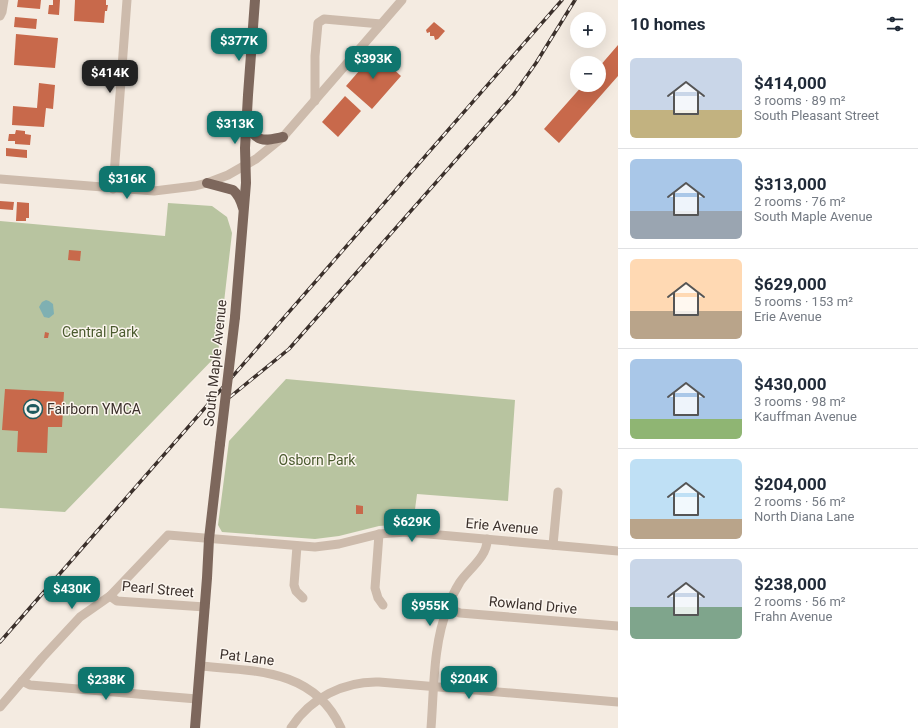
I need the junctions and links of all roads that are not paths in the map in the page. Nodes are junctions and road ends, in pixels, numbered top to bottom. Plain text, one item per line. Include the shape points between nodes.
1 (4, 0) edge
2 (127, 0) edge
3 (255, 0) edge
4 (402, 0) edge
5 (0, 16) edge
6 (381, 24) junction
7 (315, 101) junction
8 (246, 125) junction
9 (283, 136) junction
10 (246, 166) junction
11 (0, 179) edge
12 (207, 183) junction
13 (113, 189) junction
14 (244, 209) junction
15 (558, 492) dead end
16 (379, 534) junction
17 (209, 539) junction
18 (487, 539) junction
19 (553, 545) junction
20 (297, 546) junction
21 (618, 551) edge
22 (110, 596) junction
23 (303, 598) dead end
24 (383, 605) dead end
25 (205, 607) junction
26 (447, 608) junction
27 (618, 626) edge
28 (200, 666) junction
29 (22, 681) junction
30 (434, 686) junction
31 (197, 699) junction
32 (319, 699) junction
33 (618, 702) edge
34 (0, 707) edge
35 (195, 728) edge
36 (291, 728) edge
37 (341, 728) edge
38 (431, 728) edge

1 - 5 street
2 - 13 street
3 - 8 main road, South Maple Avenue
4 - 6 street
6 - 7 street
6 - 7 street via 324,19 318,23
7 - 9 street
8 - 9 main road via 259,139 268,140
8 - 10 main road, South Maple Avenue
9 - 10 street
10 - 12 street
10 - 14 main road, South Maple Avenue
11 - 13 street
12 - 13 street via 154,191
12 - 14 main road via 236,192
14 - 17 main road, South Maple Avenue, bridge via 235,316
15 - 19 street
16 - 18 street, Erie Avenue via 406,532
16 - 20 street, Erie Avenue via 339,544
16 - 24 street via 375,588
17 - 20 street, Erie Avenue
17 - 22 street, Erie Avenue via 168,535
17 - 25 main road, South Maple Avenue
18 - 19 street, Erie Avenue
18 - 26 street via 484,552 460,583
19 - 21 street, Erie Avenue
20 - 23 street via 294,585
22 - 25 street, Pearl Street via 117,601
22 - 29 street via 80,617
25 - 28 main road, South Maple Avenue
26 - 27 street, Rowland Drive via 460,613
26 - 30 street via 437,646
28 - 31 main road, South Maple Avenue
28 - 32 street, Pat Lane via 276,674 299,684
29 - 31 street via 30,685
29 - 34 street
30 - 32 street via 364,682 341,687
30 - 33 street
30 - 38 street
31 - 35 main road, South Maple Avenue
32 - 36 street via 305,710
32 - 37 street, Pat Lane via 330,710

